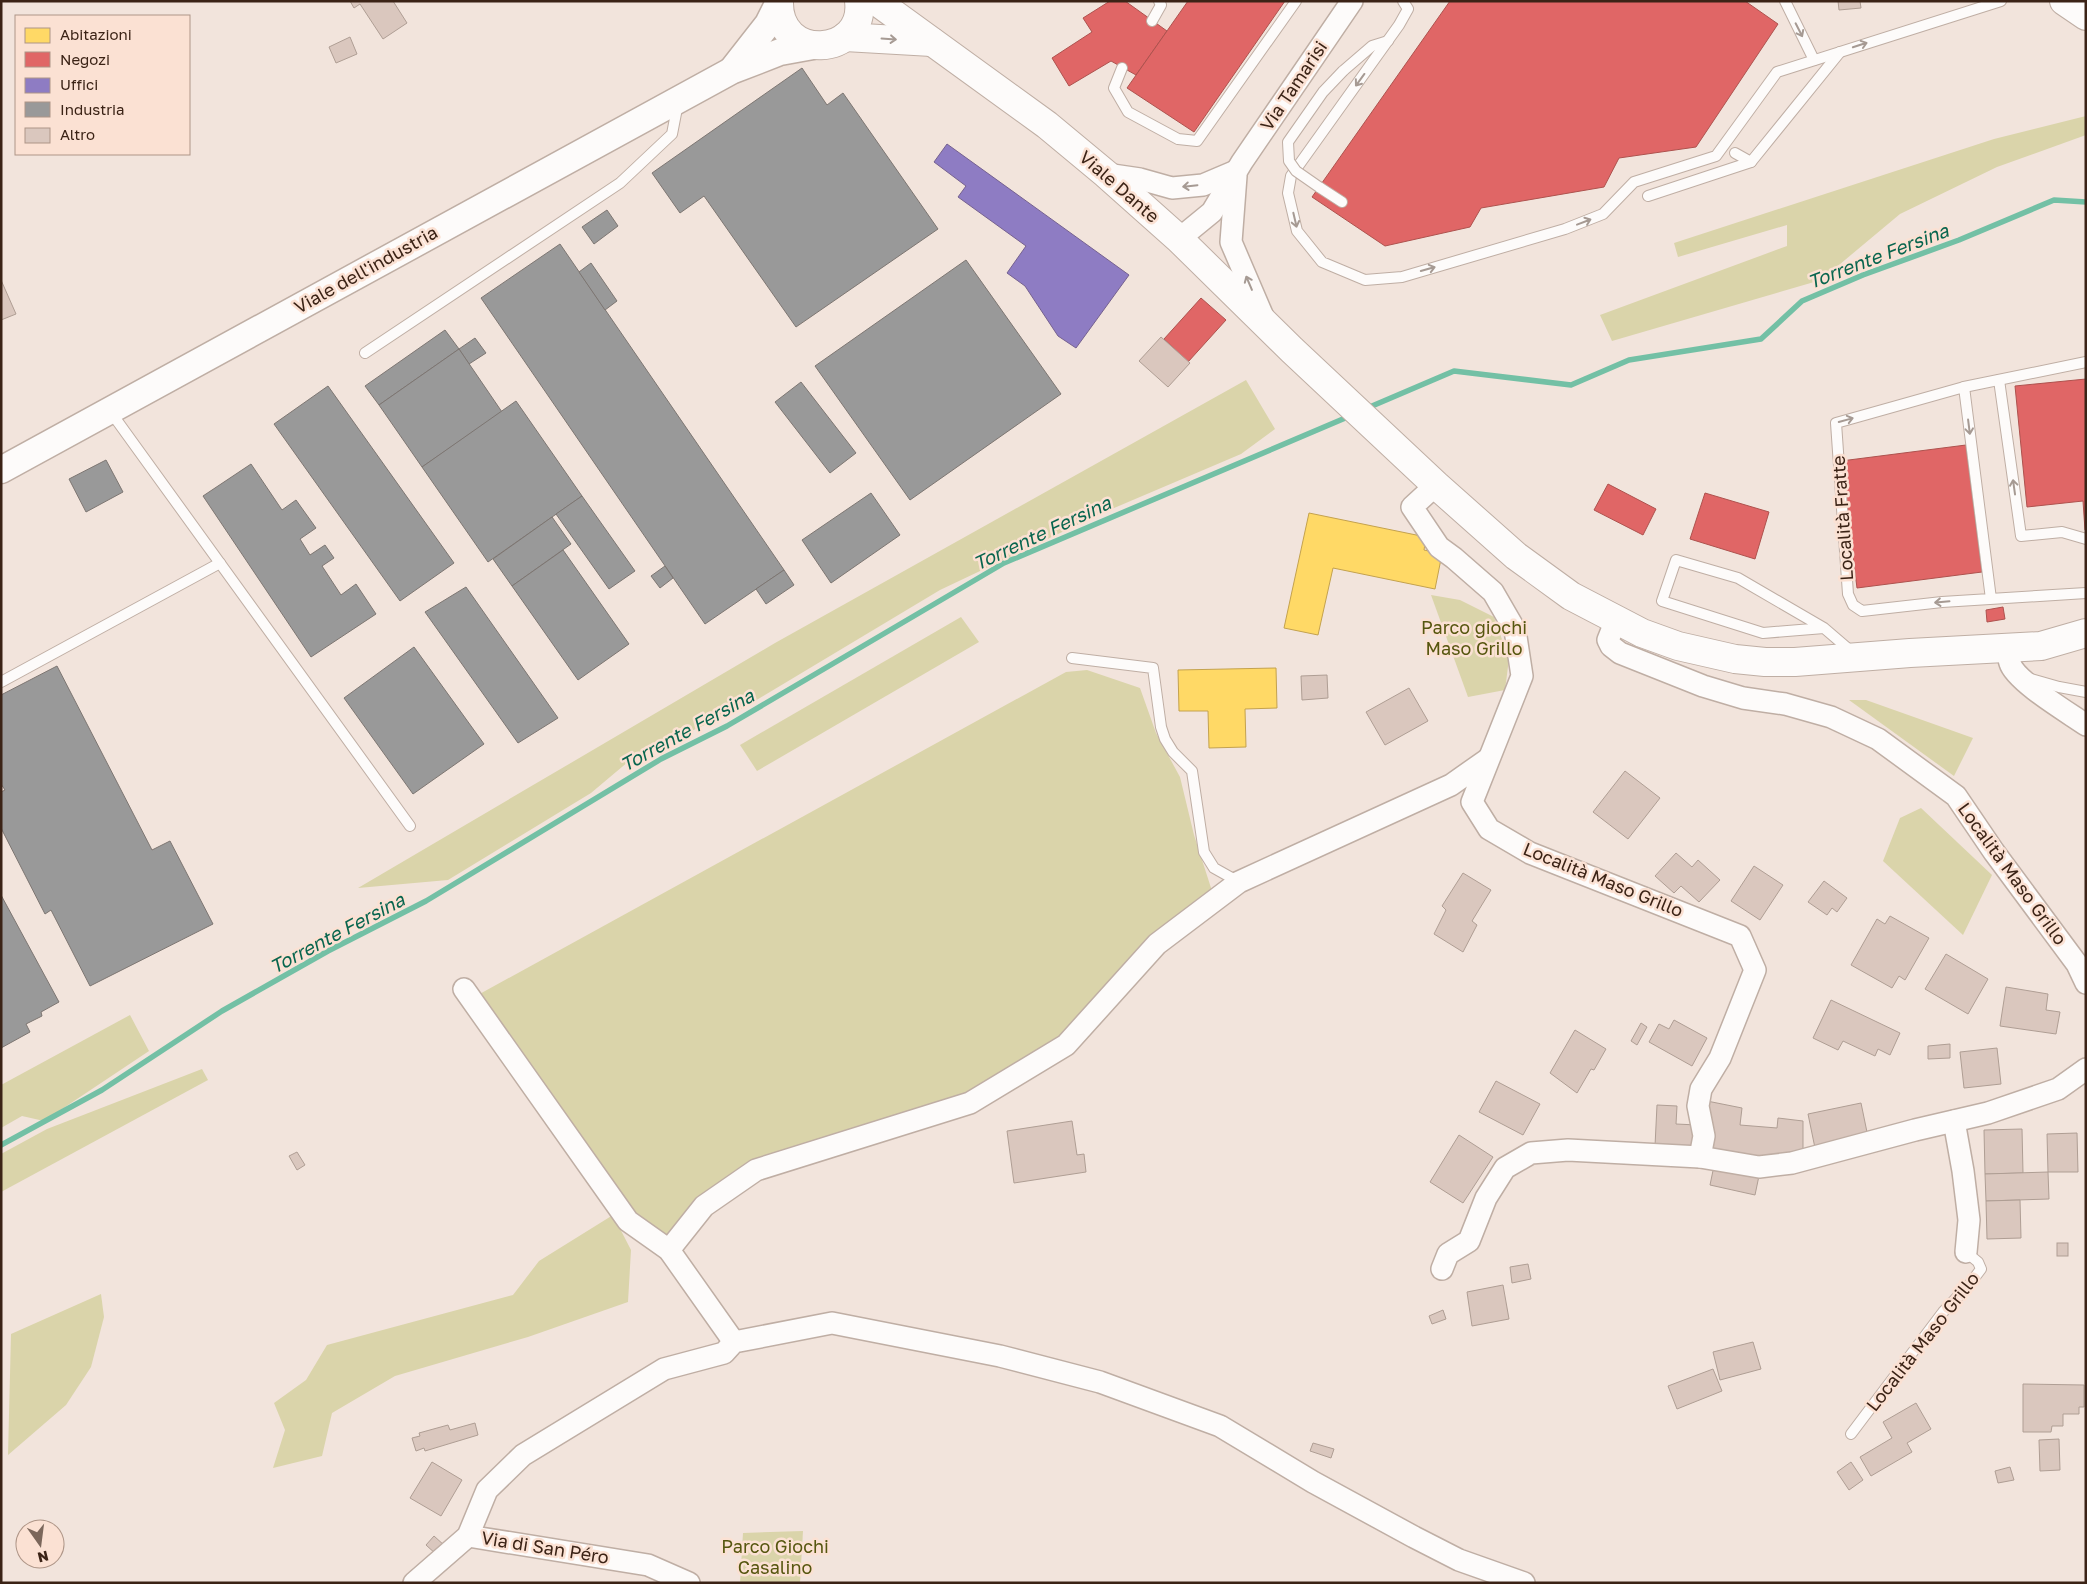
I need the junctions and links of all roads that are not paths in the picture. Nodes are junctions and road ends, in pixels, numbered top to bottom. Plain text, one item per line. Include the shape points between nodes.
1 (859, 1) edge
2 (876, 1) edge
3 (1160, 1) edge
4 (1296, 1) edge
5 (1352, 1) edge
6 (1403, 1) edge
7 (1785, 1) edge
8 (2001, 1) edge
9 (2064, 1) edge
10 (779, 2) edge
11 (2086, 16) edge
12 (1152, 21) dead end
13 (845, 37) junction
14 (1388, 41) junction
15 (932, 42) junction
16 (813, 46) junction
17 (1840, 51) junction
18 (1814, 60) junction
19 (1122, 68) dead end
20 (731, 71) junction
21 (679, 99) junction
22 (1735, 153) dead end
23 (1752, 162) junction
24 (1236, 171) junction
25 (1106, 174) junction
26 (1648, 196) dead end
27 (1342, 202) dead end
28 (1179, 239) junction
29 (1268, 327) junction
30 (364, 353) dead end
31 (2086, 362) edge
32 (1999, 380) junction
33 (1964, 388) junction
34 (110, 410) junction
35 (1, 470) edge
36 (1429, 479) junction
37 (2086, 539) edge
38 (220, 563) junction
39 (2086, 593) edge
40 (1991, 599) junction
41 (1616, 620) junction
42 (1824, 628) junction
43 (2086, 633) edge
44 (2041, 646) junction
45 (2008, 647) junction
46 (2086, 652) edge
47 (1072, 658) dead end
48 (1858, 658) junction
49 (2019, 676) junction
50 (1, 682) edge
51 (2086, 692) edge
52 (2086, 725) edge
53 (1488, 759) junction
54 (410, 826) dead end
55 (1239, 882) junction
56 (2086, 983) edge
57 (464, 989) dead end
58 (2086, 1069) edge
59 (1954, 1121) junction
60 (1700, 1157) junction
61 (669, 1250) junction
62 (1966, 1252) joint
63 (1442, 1269) dead end
64 (734, 1342) junction
65 (1850, 1434) dead end
66 (468, 1536) junction
67 (414, 1583) edge
68 (689, 1583) edge
69 (1524, 1583) edge

1 - 13 main road via 858,18
2 - 15 main road, Viale Dante
3 - 12 lane
4 - 19 lane via 1197,141 1178,139 1128,112 1114,88
5 - 24 street, Via Tamarisi
6 - 14 lane via 1408,9
7 -> 18 lane
17 -> 8 lane
9 - 11 main road
10 - 16 main road via 779,15 784,26 801,42
10 - 20 street, Viale dell'industria via 768,24
13 -> 15 main road
13 - 16 main road via 835,43
14 -> 18 lane via 1291,176 1288,193 1297,231 1322,262 1365,280 1402,277 1565,229 1603,214 1634,182 1716,156 1777,72
14 - 27 lane, bridge via 1372,46 1323,92 1288,142 1289,161 1296,171
15 - 25 main road, Viale Dante via 1046,125
16 - 20 street, Viale dell'industria via 780,52
17 - 18 lane
17 - 23 lane
20 - 21 street, Viale dell'industria
21 - 30 lane via 672,134 620,182
21 - 34 street, Viale dell'industria
22 - 23 lane
23 - 26 lane
24 -> 25 street via 1203,185 1172,188
24 - 28 street, Via Tamarisi via 1212,212
29 -> 24 street via 1231,242
25 - 28 main road, Viale Dante
28 - 29 main road, Viale Dante
29 - 36 main road, Viale Dante
31 - 32 lane, Località Fratte
32 - 33 lane, Località Fratte
37 -> 32 lane via 2062,532 2021,536
33 -> 40 lane
40 -> 33 lane, Località Fratte via 1862,611 1852,605 1848,594 1836,423
34 - 35 street, Viale dell'industria
34 - 38 lane
36 - 41 main road via 1516,556 1571,596
36 - 53 street, Località Maso Grillo via 1412,507 1440,548 1493,592 1515,630 1522,676
38 - 50 lane
38 - 54 lane
39 - 40 lane, Località Fratte
41 - 48 main road via 1678,646 1735,658 1795,662
41 - 56 street, Località Maso Grillo via 1608,640 1620,653 1703,686 1831,717 1878,739 1956,796 2077,964
42 - 42 lane via 1738,578 1676,560 1662,601 1763,633
42 - 48 lane
43 - 44 main road
44 - 45 main road
44 - 46 main road
45 - 48 main road
45 - 49 street via 2010,664
47 - 55 lane via 1153,668 1165,739 1192,771 1204,852 1214,868
49 - 51 lane
49 - 52 street via 2031,688
53 - 55 street via 1451,785
53 - 60 street, Località Maso Grillo via 1472,802 1489,829 1530,853 1740,936 1755,970 1720,1058 1701,1089 1698,1106 1704,1136
55 - 61 street via 1157,944 1066,1045 970,1103 756,1170 704,1206
57 - 61 street via 628,1221
58 - 59 street via 2058,1089
59 - 60 street via 1792,1163 1760,1166
59 - 62 street via 1969,1220
60 - 63 street via 1568,1150 1531,1153 1505,1168 1486,1198 1468,1241 1448,1254
61 - 64 street
62 - 65 lane, Località Maso Grillo via 1981,1269 1943,1312
64 - 66 street via 724,1353 664,1368 523,1455 487,1490
64 - 69 street via 832,1323 1000,1356 1100,1382 1220,1426 1313,1482 1458,1560
66 - 67 street, Via di San Péro
66 - 68 street, Via di San Péro via 648,1565

